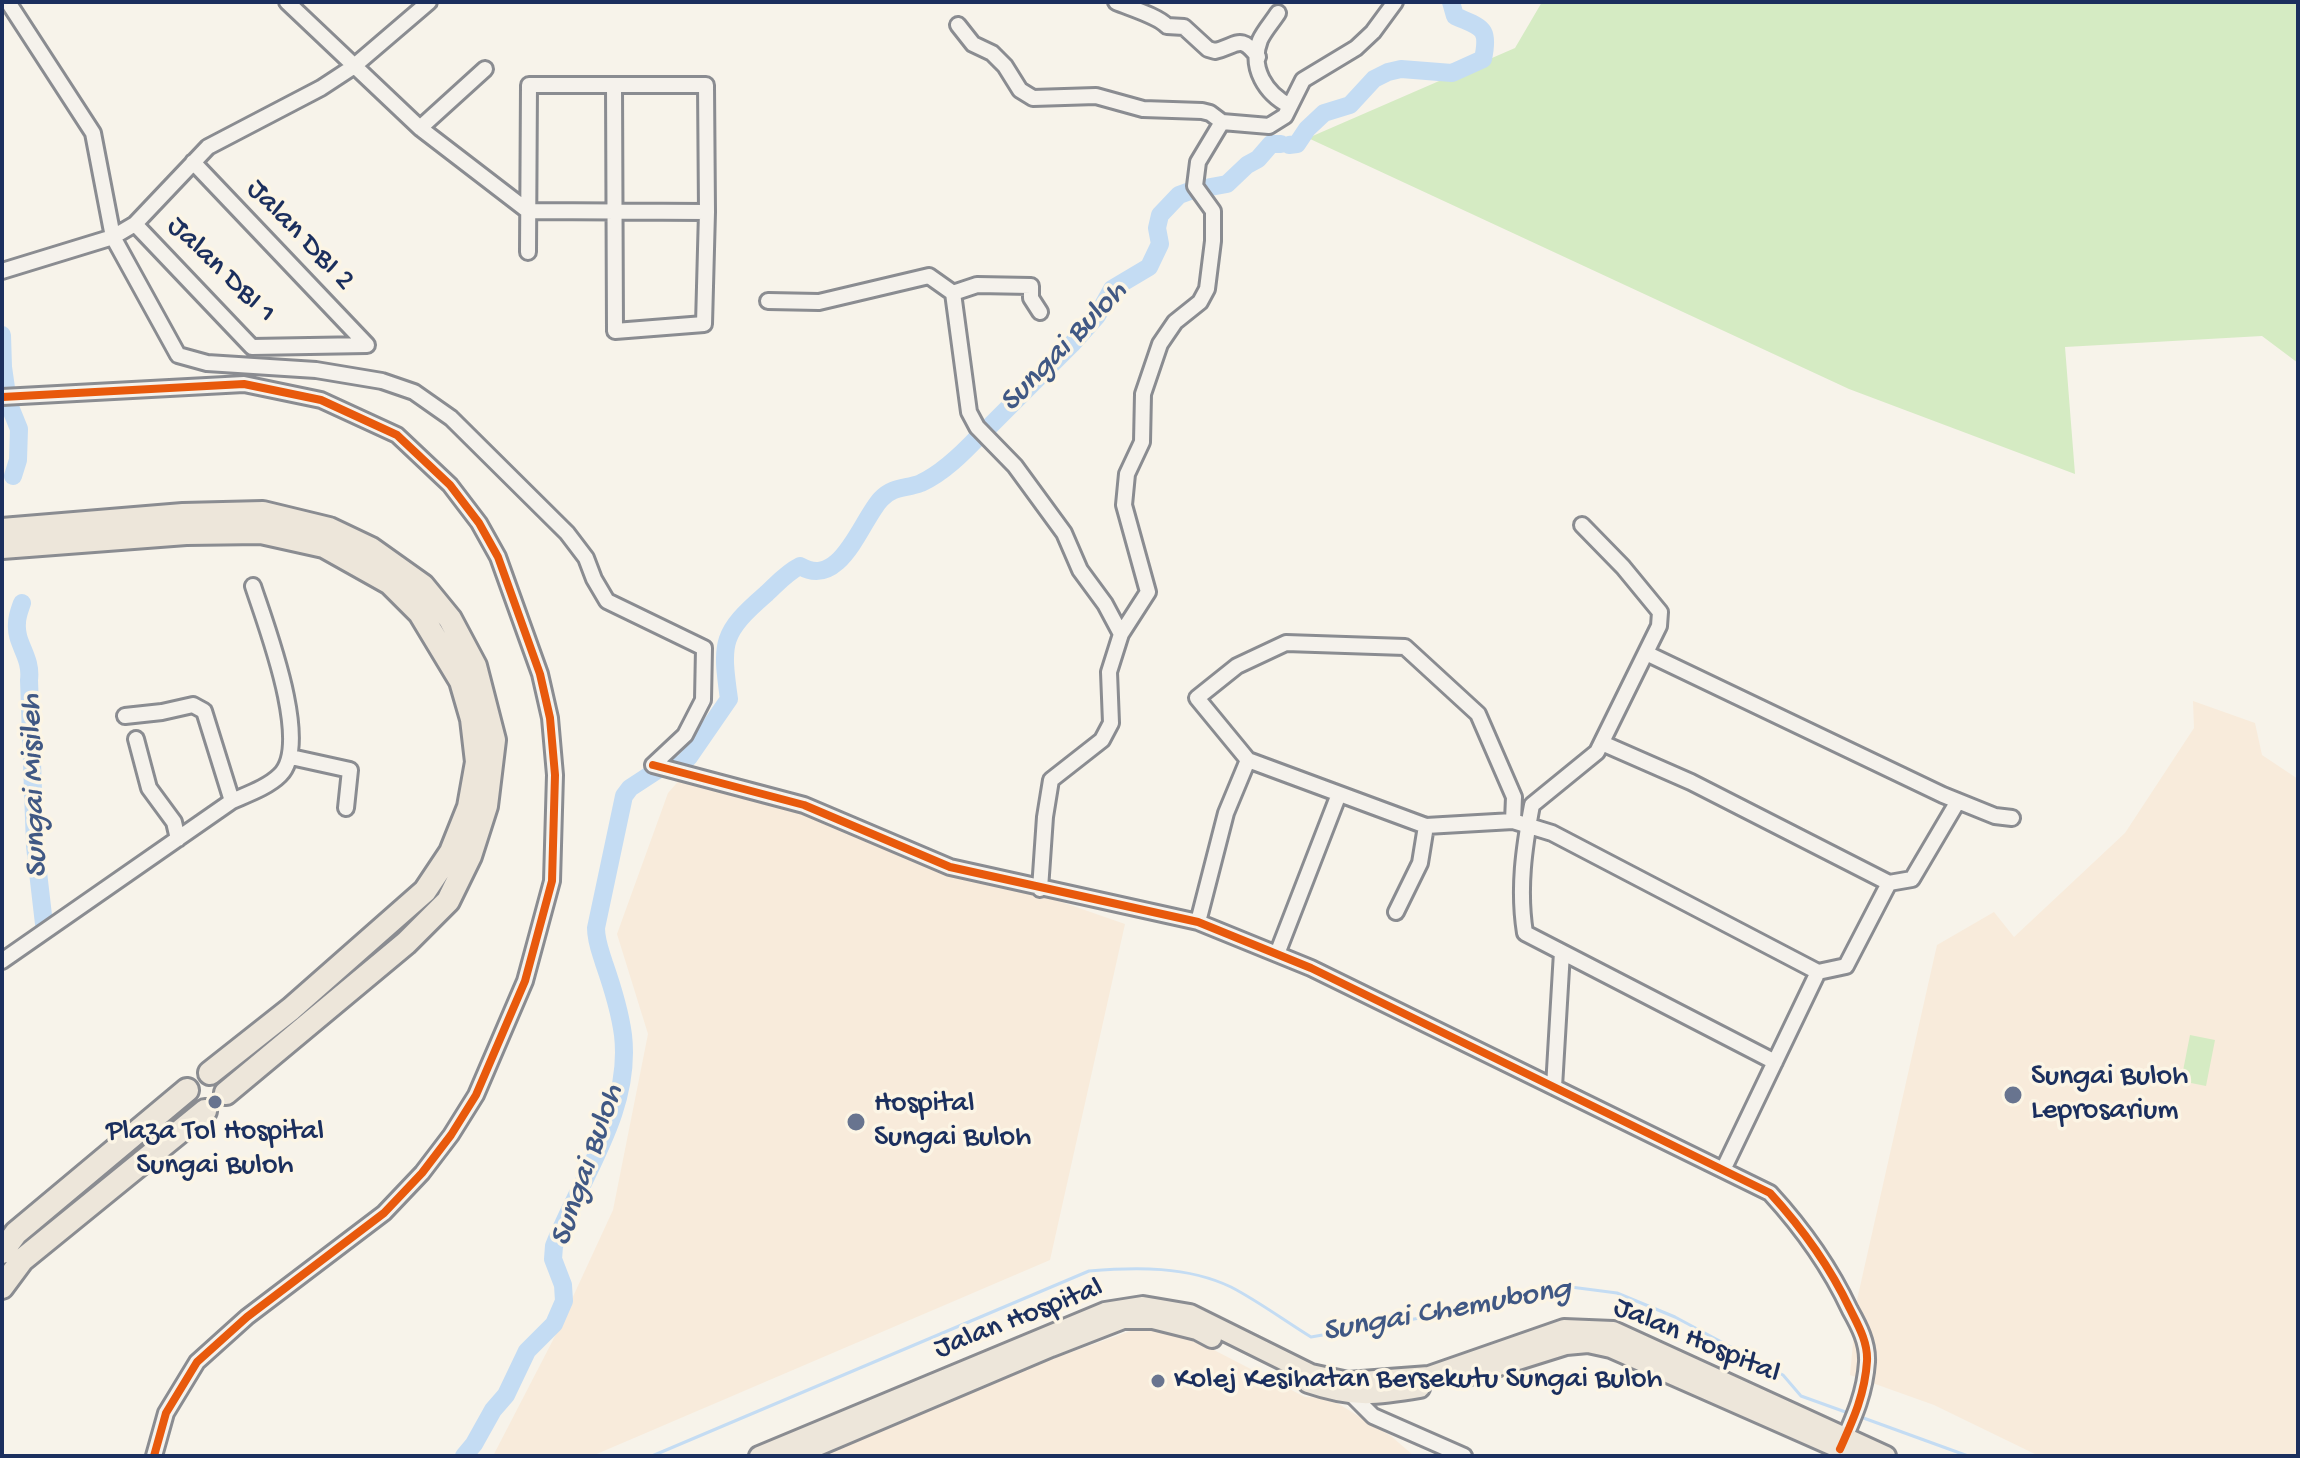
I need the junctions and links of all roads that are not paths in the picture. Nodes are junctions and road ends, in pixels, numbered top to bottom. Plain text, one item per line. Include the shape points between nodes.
1 (8, 2) edge
2 (429, 2) edge
3 (1116, 2) edge
4 (1395, 2) edge
5 (290, 3) edge
6 (1278, 13) dead end
7 (958, 25) dead end
8 (1258, 57) junction
9 (353, 67) junction
10 (485, 69) dead end
11 (614, 85) junction
12 (1290, 106) junction
13 (1222, 122) junction
14 (420, 128) junction
15 (193, 162) junction
16 (528, 211) junction
17 (614, 212) junction
18 (707, 212) junction
19 (135, 224) junction
20 (113, 237) junction
21 (528, 252) dead end
22 (2, 271) edge
23 (953, 293) junction
24 (768, 301) dead end
25 (1040, 312) dead end
26 (367, 345) joint
27 (2, 397) edge
28 (262, 523) junction
29 (1582, 525) dead end
30 (2, 528) edge
31 (56, 535) junction
32 (2, 550) edge
33 (253, 586) dead end
34 (1121, 634) junction
35 (1646, 653) junction
36 (125, 716) dead end
37 (136, 739) dead end
38 (1602, 743) junction
39 (291, 757) junction
40 (1248, 760) junction
41 (1339, 794) junction
42 (232, 801) junction
43 (1958, 801) junction
44 (346, 808) dead end
45 (2012, 818) dead end
46 (1513, 821) junction
47 (1529, 824) junction
48 (1426, 826) junction
49 (178, 839) junction
50 (1889, 883) junction
51 (1040, 889) junction
52 (1396, 912) dead end
53 (1198, 922) junction
54 (1562, 952) junction
55 (1277, 954) junction
56 (2, 961) edge
57 (1818, 972) junction
58 (1775, 1062) junction
59 (210, 1073) dead end
60 (1554, 1087) junction
61 (187, 1090) dead end
62 (226, 1093) dead end
63 (205, 1111) dead end
64 (1723, 1170) junction
65 (87, 1174) junction
66 (103, 1195) junction
67 (2, 1252) edge
68 (2, 1287) edge
69 (1350, 1388) junction
70 (1848, 1443) edge
71 (154, 1456) edge
72 (759, 1456) edge
73 (794, 1456) edge
74 (1464, 1456) edge
75 (1886, 1456) edge

1 - 20 street via 93,133
2 - 9 street
3 - 8 street via 1167,26 1184,27 1208,49 1241,43
4 - 12 street via 1356,48 1303,80
5 - 9 street
6 - 8 street via 1260,41
7 - 13 street via 1033,98 1096,96 1143,109 1202,111
8 - 12 street via 1260,78
9 - 14 street
9 - 15 street via 208,147
10 - 14 street
11 - 16 street via 529,85
11 - 17 street
11 - 18 street via 706,85
12 - 13 street via 1269,126
13 - 34 street via 1198,162 1195,186 1213,211 1207,289 1160,344 1143,394 1142,442 1127,474 1124,505 1148,592
14 - 16 street
15 - 19 street
15 - 26 street, Jalan DBI 2
16 - 17 street
16 - 21 street
17 - 18 street
17 - 18 street via 615,331 704,324
19 - 20 street
19 - 26 street, Jalan DBI 1 via 252,347
20 - 22 street
20 - 51 street via 178,355 207,363 316,370 414,392 451,418 567,533 607,601 704,648 703,700 685,735 653,765 804,805 950,867
23 - 24 street via 929,276 819,302
23 - 25 street via 977,285 1031,286
23 - 34 street via 969,412 1064,533 1080,570
27 - 71 street via 244,384 321,400 397,435 450,485 498,557 540,674 550,718 555,775 552,881 525,981 476,1095 432,1160 384,1213 247,1317 197,1362 166,1413
28 - 31 highway
28 - 59 highway via 324,546 390,583 420,613 461,681 477,762 469,807 451,852 425,891
28 - 62 highway via 329,529 371,549 423,586 450,619 475,666 494,740 486,806 448,901 406,943
29 - 35 street via 1660,612
30 - 31 highway
31 - 32 highway
33 - 39 street via 280,666
34 - 51 street via 1109,672 1111,723 1102,740 1051,780
35 - 38 street
35 - 43 street
36 - 42 street via 199,707
37 - 49 street via 149,788 174,822
38 - 47 street via 1532,805
38 - 50 street
39 - 42 street via 282,774
39 - 44 street via 350,770
40 - 41 street
40 - 46 street via 1197,698 1237,666 1286,643 1405,647 1478,714 1514,797
40 - 53 street via 1226,813
41 - 48 street
41 - 55 street
42 - 49 street
43 - 45 street
43 - 50 street via 1912,879
46 - 47 street
46 - 48 street
47 - 54 street via 1520,903 1525,933
47 - 57 street
48 - 52 street via 1420,863
49 - 56 street
50 - 57 street via 1846,966
51 - 53 street
53 - 55 street
54 - 58 street
54 - 60 street
55 - 60 street
57 - 58 street
58 - 64 street
60 - 64 street
61 - 65 highway
63 - 66 highway
64 - 70 street via 1770,1193 1801,1227 1831,1270 1865,1341 1861,1402
65 - 66 highway
65 - 67 highway via 16,1233
66 - 68 highway via 22,1260
69 - 70 main road, Jalan Hospital via 1429,1376 1564,1329 1588,1328 1613,1331
69 - 72 main road, Jalan Hospital via 1190,1314 1143,1306 1091,1317
69 - 73 main road, Jalan Hospital via 1337,1393 1290,1377 1197,1330 1153,1319 1123,1319
69 - 74 street via 1373,1416
70 - 75 main road, Jalan Hospital

